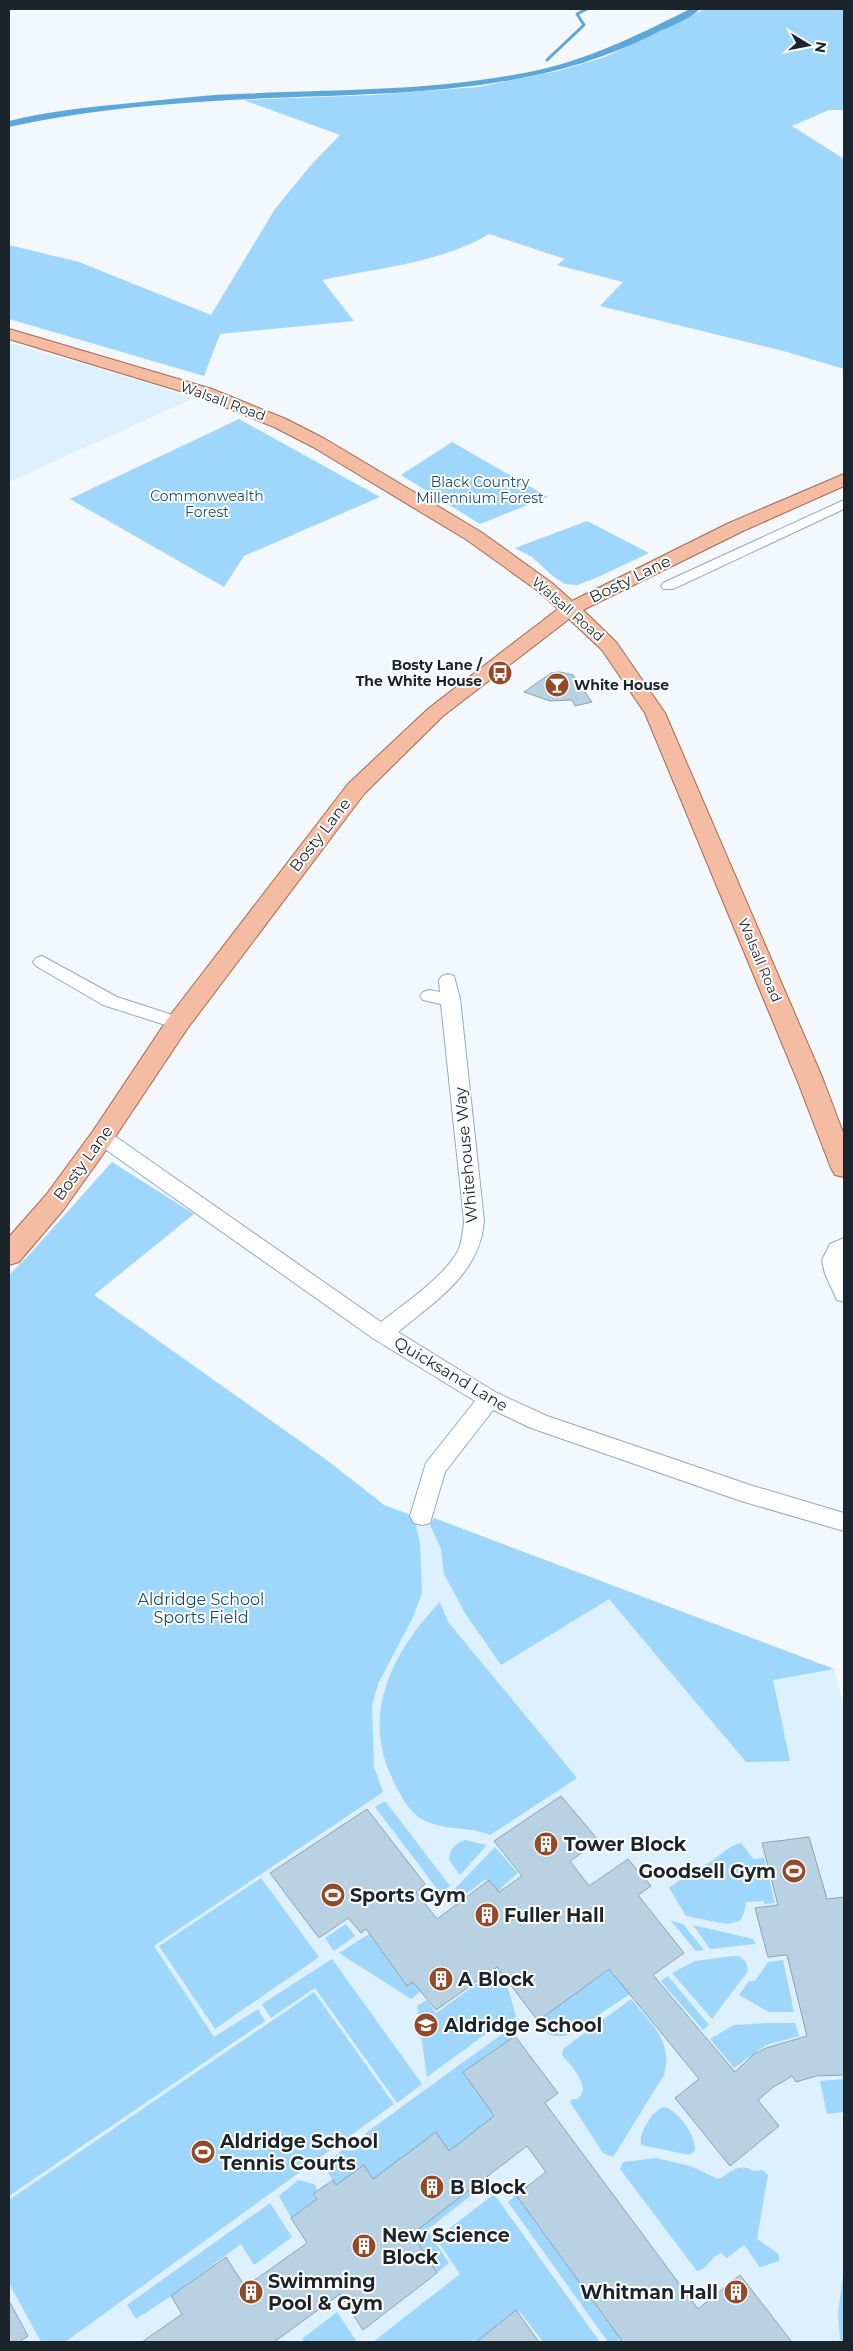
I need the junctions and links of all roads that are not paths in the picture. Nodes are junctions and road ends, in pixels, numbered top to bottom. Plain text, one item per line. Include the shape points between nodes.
1 (9, 334) edge
2 (844, 479) edge
3 (844, 504) edge
4 (736, 526) junction
5 (764, 541) junction
6 (668, 586) dead end
7 (570, 609) junction
8 (42, 962) dead end
9 (429, 996) dead end
10 (178, 1024) junction
11 (838, 1132) edge
12 (102, 1137) junction
13 (844, 1168) edge
14 (844, 1245) edge
15 (9, 1255) edge
16 (844, 1294) edge
17 (382, 1333) junction
18 (488, 1399) junction
19 (422, 1516) dead end
20 (844, 1522) edge

1 - 7 main road, Walsall Road via 206,393 280,423 474,536 514,563
2 - 4 main road, Bosty Lane
3 - 5 street, Bosty Lane
4 - 5 street
4 - 7 main road, Bosty Lane
5 - 6 street, Bosty Lane via 686,573
7 - 10 main road, Bosty Lane via 436,712 356,789
7 - 11 main road, Walsall Road via 609,646 654,713
8 - 10 street via 110,1001
9 - 17 street, Whitehouse Way via 449,989 474,1221 472,1241 457,1268
10 - 12 main road, Bosty Lane
11 - 13 main road, Walsall Road
12 - 15 main road, Bosty Lane via 55,1202
12 - 17 street, Quicksand Lane
14 - 16 street via 836,1249 832,1262
17 - 18 street, Quicksand Lane
18 - 19 street via 434,1470
18 - 20 street, Quicksand Lane via 539,1422 748,1494

